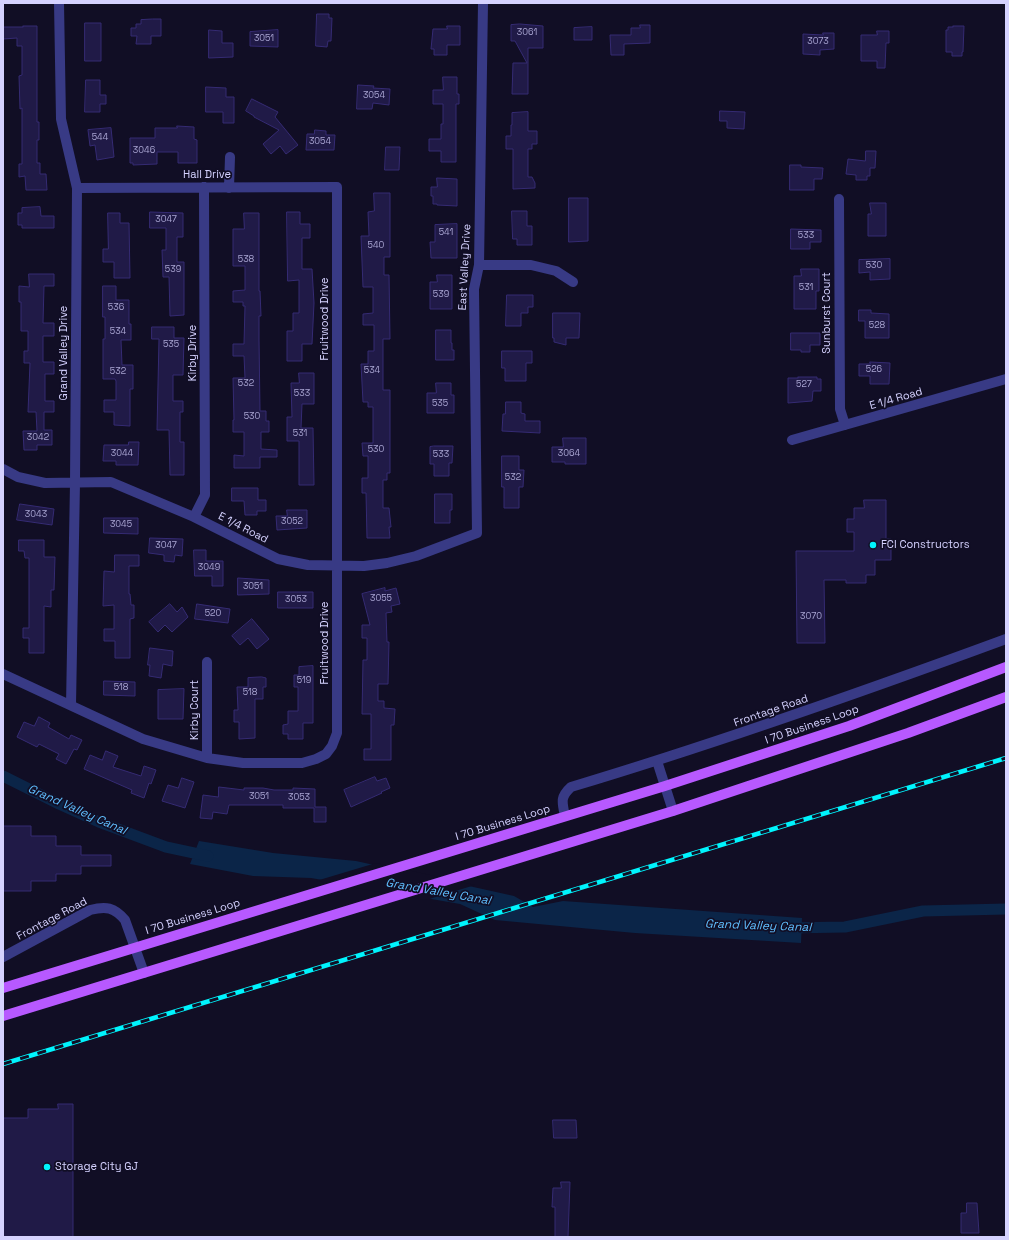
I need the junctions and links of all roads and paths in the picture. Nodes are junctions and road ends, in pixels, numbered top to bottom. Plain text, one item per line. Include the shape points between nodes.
1 (59, 3) edge
2 (483, 3) edge
3 (230, 157) dead end
4 (204, 187) junction
5 (338, 187) joint
6 (77, 188) junction
7 (229, 188) junction
8 (839, 199) dead end
9 (479, 265) junction
10 (572, 282) dead end
11 (1006, 379) edge
12 (845, 425) junction
13 (792, 440) dead end
14 (3, 469) edge
15 (75, 483) junction
16 (194, 516) junction
17 (477, 533) joint
18 (337, 566) junction
19 (1006, 639) edge
20 (207, 662) dead end
21 (1006, 667) edge
22 (3, 674) edge
23 (1006, 697) edge
24 (71, 705) junction
25 (207, 758) junction
26 (657, 761) junction
27 (665, 786) junction
28 (673, 811) junction
29 (565, 816) junction
30 (136, 947) junction
31 (3, 957) edge
32 (144, 973) junction
33 (3, 988) edge
34 (3, 1016) edge

1 - 6 street, Grand Valley Drive via 61,119
2 - 9 street, East Valley Drive
3 - 7 street
4 - 6 street, Hall Drive
4 - 7 street, Hall Drive
4 - 16 street, Kirby Drive via 205,495
5 - 7 street, Hall Drive
5 - 18 street, Fruitwood Drive
6 - 15 street, Grand Valley Drive
8 - 12 street, Sunburst Court via 840,409
9 - 10 street via 531,265 556,271
9 - 17 street, East Valley Drive via 474,289
11 - 12 street, E 1/4 Road
12 - 13 street, E 1/4 Road
14 - 15 street, E 1/4 Road via 45,483
15 - 16 street, E 1/4 Road via 110,482
15 - 24 street, Grand Valley Drive
16 - 18 street, E 1/4 Road via 278,559 308,565
17 - 18 street, E 1/4 Road via 416,556 387,563
18 - 25 street, Fruitwood Drive via 337,733 332,746 326,754 302,763 243,763
19 - 26 street, Frontage Road via 886,684
20 - 25 street, Kirby Court
21 - 27 main road, I 70 Business Loop via 849,726
22 - 24 street, Fruitwood Drive
23 - 28 main road via 901,736
24 - 25 street, Fruitwood Drive via 143,739
26 - 27 street
26 - 29 street, Frontage Road via 571,787 562,797
27 - 28 street
27 - 29 main road, I 70 Business Loop
28 - 32 main road
29 - 30 main road, I 70 Business Loop
30 - 31 street, Frontage Road via 125,920 119,913 101,908 90,910
30 - 32 street, Frontage Road
30 - 33 main road, I 70 Business Loop
32 - 34 main road

